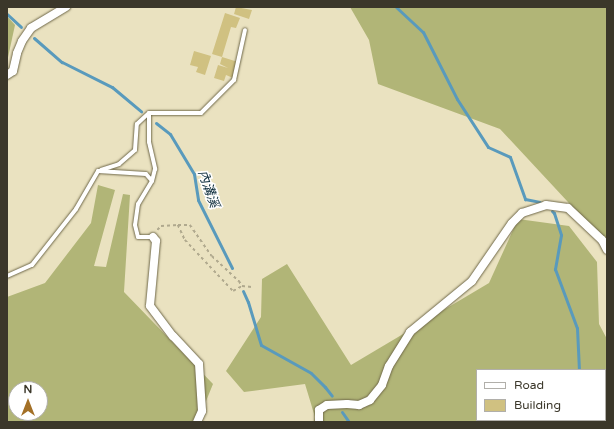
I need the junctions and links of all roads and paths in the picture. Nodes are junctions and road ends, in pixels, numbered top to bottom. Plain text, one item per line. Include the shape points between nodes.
1 (66, 7) edge
2 (245, 30) dead end
3 (7, 75) edge
4 (149, 113) junction
5 (98, 171) junction
6 (152, 181) junction
7 (178, 225) junction
8 (153, 237) junction
9 (607, 250) edge
10 (7, 276) edge
11 (242, 286) junction
12 (252, 287) dead end
13 (197, 422) edge
14 (319, 422) edge

1 - 3 street via 31,28 22,41 13,71
2 - 4 lane via 234,80 201,113
4 - 5 lane via 137,124 135,150 119,164
4 - 6 lane via 149,142 155,169
5 - 6 lane via 146,174
5 - 10 lane via 76,209 32,265
6 - 8 lane via 138,204 135,225 138,237
7 - 8 path via 160,226
7 - 11 path via 190,226 212,256
7 - 11 path via 185,240 233,291
8 - 13 street via 156,241 150,306 173,336 200,364 202,411
9 - 14 street via 602,240 568,208 546,205 522,213 512,223 472,281 410,332 389,366 382,385 370,400 360,405 327,405 319,410
11 - 12 path

